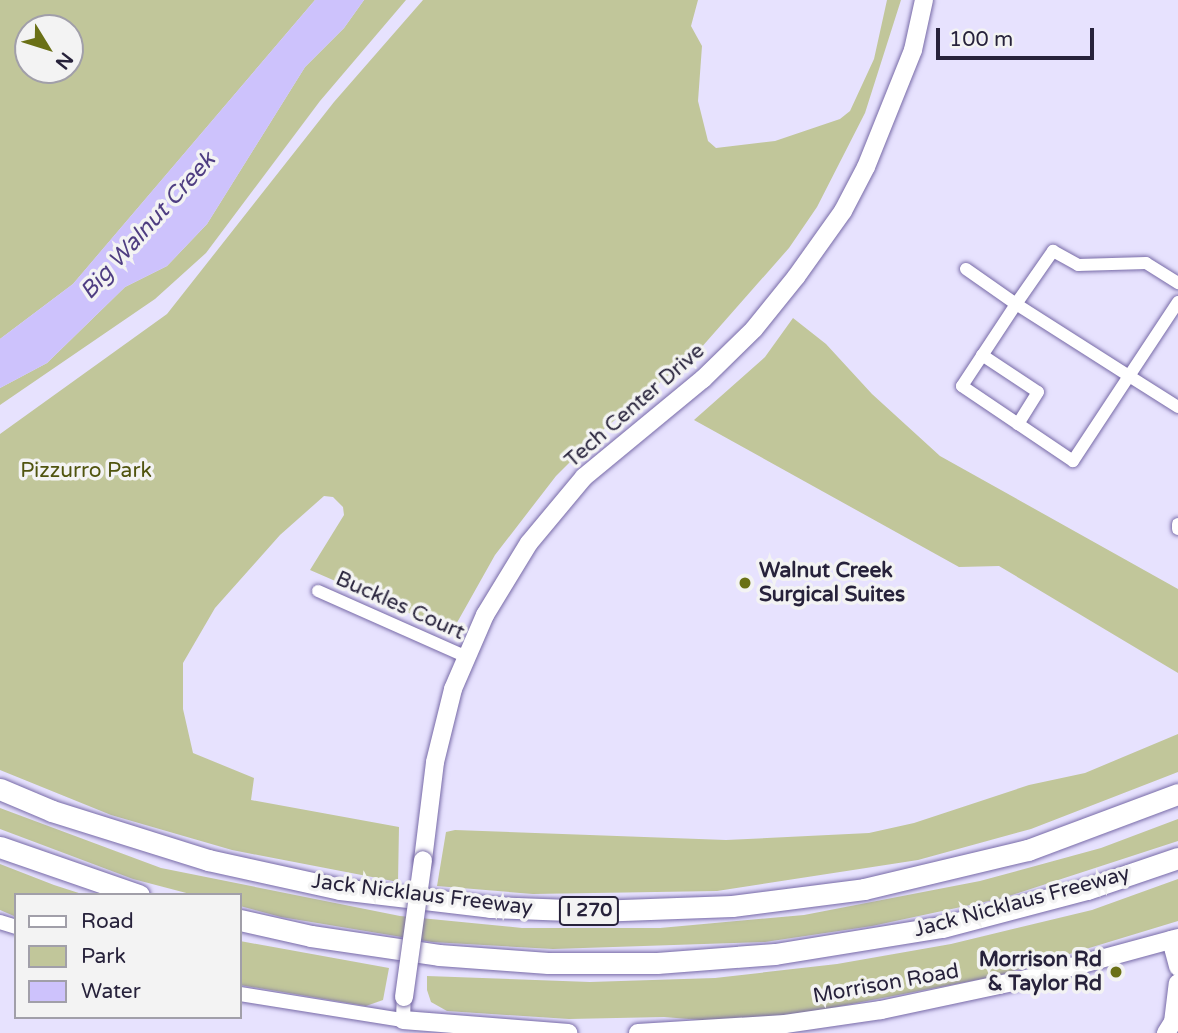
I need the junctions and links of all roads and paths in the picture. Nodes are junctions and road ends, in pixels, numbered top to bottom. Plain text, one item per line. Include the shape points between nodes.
1 (924, 0) edge
2 (966, 269) dead end
3 (1178, 283) edge
4 (1178, 302) edge
5 (1016, 304) junction
6 (982, 355) junction
7 (1129, 376) junction
8 (1178, 407) edge
9 (1018, 424) junction
10 (318, 591) dead end
11 (467, 657) junction
12 (0, 789) edge
13 (1178, 794) edge
14 (0, 847) edge
15 (1178, 858) edge
16 (133, 893) edge
17 (242, 920) edge
18 (1175, 939) edge
19 (1178, 967) edge
20 (1178, 983) edge
21 (242, 994) edge
22 (404, 998) joint
23 (403, 1027) edge
24 (568, 1033) edge
25 (638, 1033) edge
26 (1166, 1033) edge

1 - 11 main road, Tech Center Drive via 900,86 843,211 754,329 703,379 584,477 529,543 485,615
2 - 5 street
3 - 5 street via 1146,262 1078,265 1053,251
4 - 7 street
5 - 6 street
5 - 7 street
6 - 9 street via 962,386
6 - 9 street via 1038,392
7 - 8 street
7 - 9 street via 1073,461
10 - 11 street, Buckles Court
11 - 22 main road, Tech Center Drive, bridge via 453,689 435,762
12 - 13 highway, Jack Nicklaus Freeway / I 270 via 52,811 208,860 340,889 490,908 595,911 732,906 864,889 1028,850
14 - 16 highway
15 - 17 highway, Jack Nicklaus Freeway via 1087,889 942,927 775,954 657,963 548,964 439,955
18 - 19 main road
18 - 25 main road, Morrison Road via 1027,979 881,1010 785,1024
20 - 26 main road via 1173,1022
21 - 23 street
22 - 23 street, Tech Center Drive
23 - 24 main road

